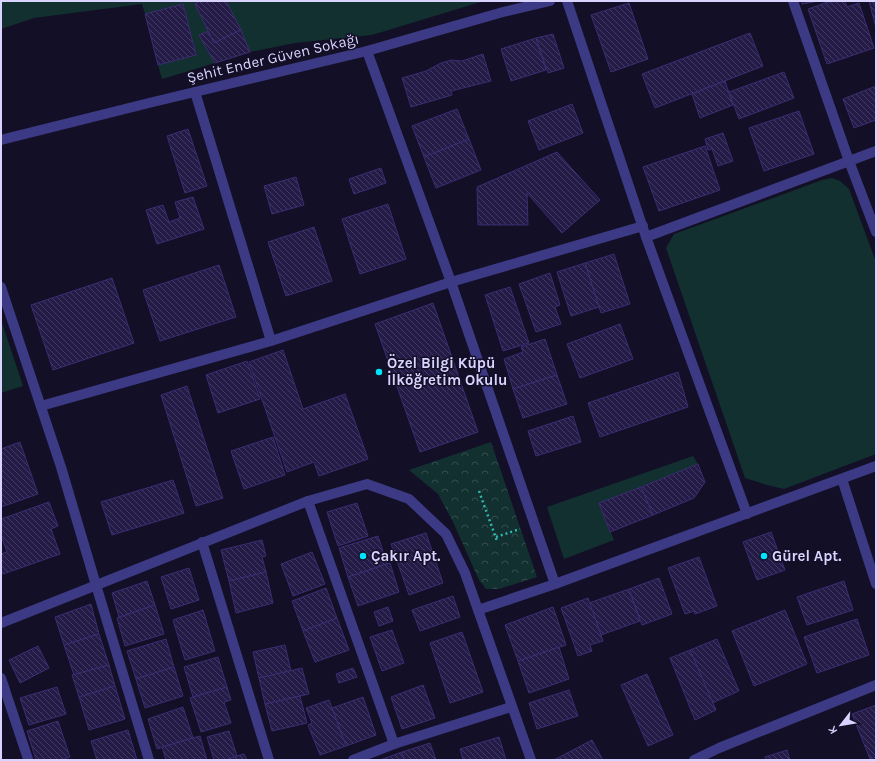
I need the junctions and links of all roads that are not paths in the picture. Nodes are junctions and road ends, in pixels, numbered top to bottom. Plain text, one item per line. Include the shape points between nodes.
1 (550, 1) edge
2 (567, 1) edge
3 (793, 1) edge
4 (367, 51) junction
5 (195, 92) junction
6 (1, 140) edge
7 (876, 151) edge
8 (849, 161) junction
9 (643, 226) junction
10 (876, 232) edge
11 (646, 237) junction
12 (451, 282) junction
13 (1, 287) edge
14 (271, 341) junction
15 (41, 406) junction
16 (876, 466) edge
17 (842, 479) junction
18 (308, 501) junction
19 (747, 514) junction
20 (202, 542) junction
21 (555, 584) junction
22 (876, 584) edge
23 (96, 585) junction
24 (478, 610) junction
25 (1, 623) edge
26 (1, 678) edge
27 (876, 684) edge
28 (511, 707) junction
29 (394, 744) junction
30 (28, 759) dead end
31 (149, 760) edge
32 (269, 760) edge
33 (353, 760) edge
34 (531, 760) edge
35 (694, 760) edge

1 - 4 street, Şehit Ender Güven Sokağı
2 - 9 street
3 - 8 street
4 - 5 street, Şehit Ender Güven Sokağı
4 - 12 street
5 - 6 street, Şehit Ender Güven Sokağı
5 - 14 street
7 - 8 street
8 - 10 street
8 - 11 street
9 - 11 street
9 - 12 street
11 - 19 street
12 - 14 street
12 - 21 street
13 - 15 street
14 - 15 street
15 - 23 street
16 - 17 street
17 - 19 street
17 - 22 street
18 - 20 street
18 - 24 street via 367,484 409,499 446,534 465,573
18 - 29 street
19 - 21 street
20 - 23 street
20 - 32 street
21 - 24 street
23 - 25 street
23 - 31 street
24 - 28 street
26 - 30 street
27 - 35 street
28 - 29 street
28 - 34 street
29 - 33 street

